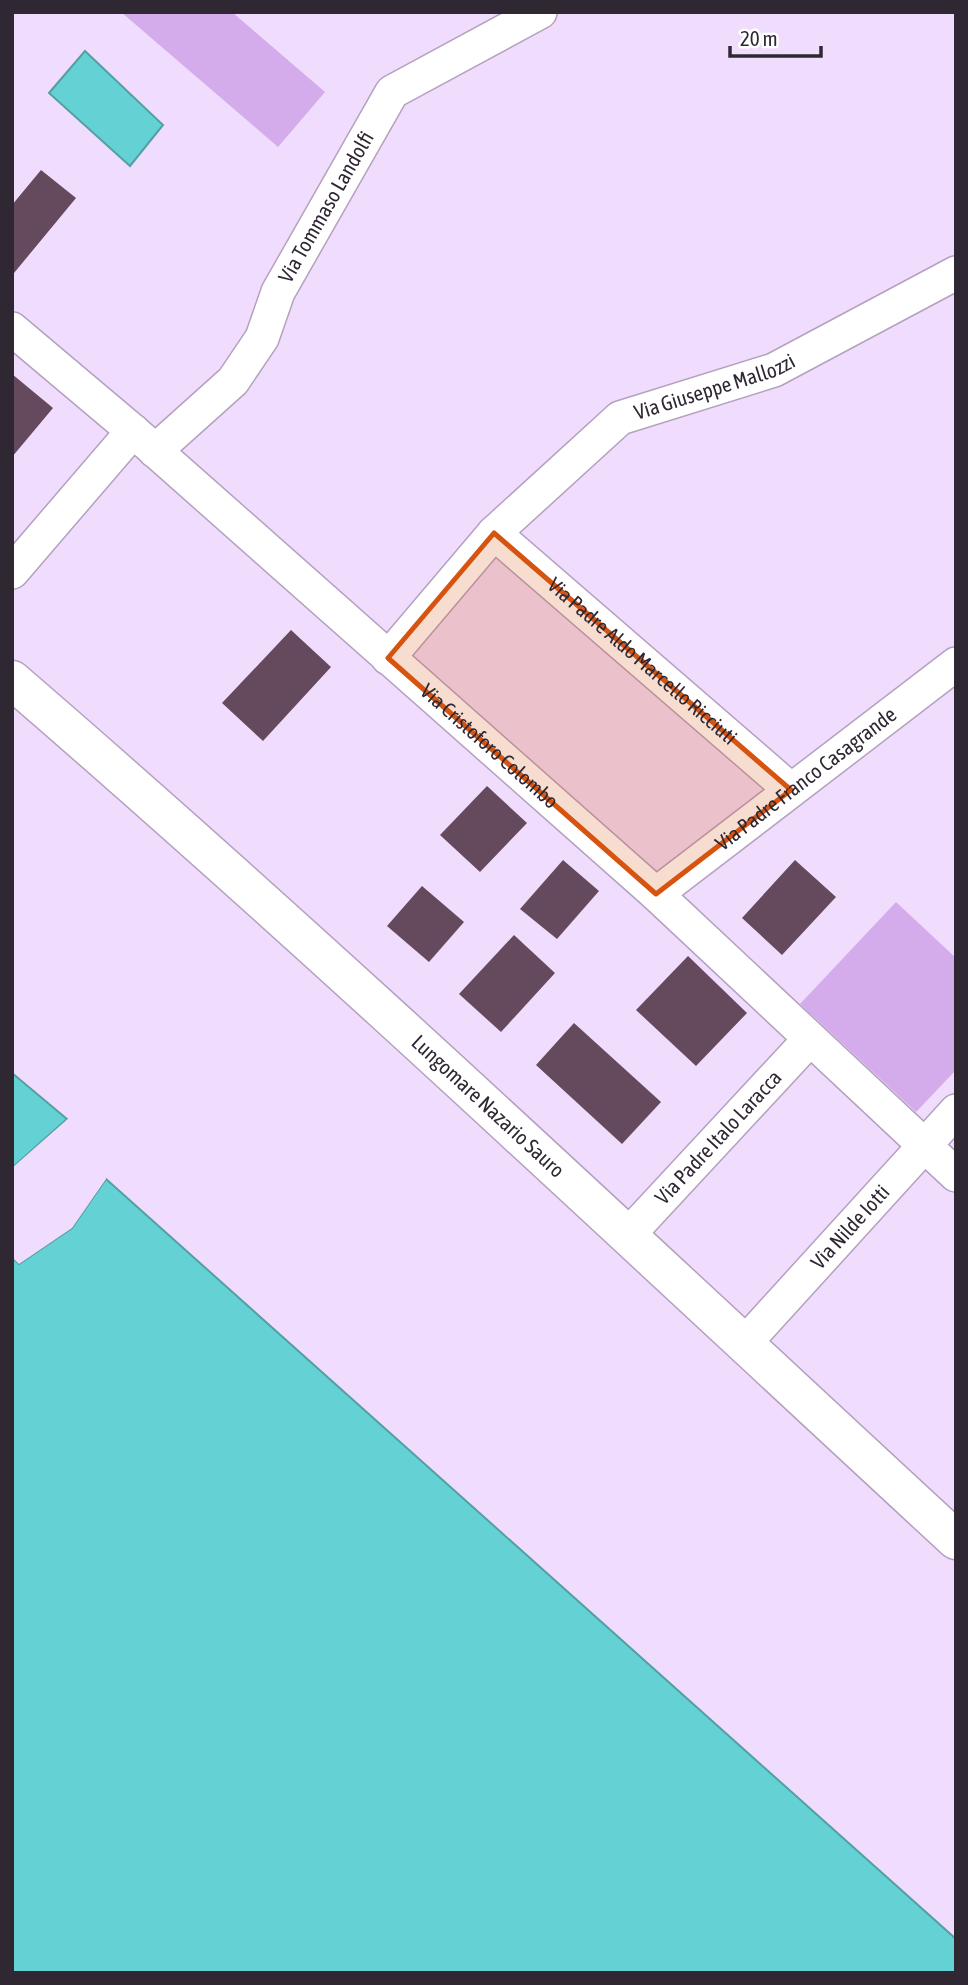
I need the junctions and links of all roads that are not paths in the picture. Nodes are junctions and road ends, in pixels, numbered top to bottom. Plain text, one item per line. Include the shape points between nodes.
1 (540, 12) edge
2 (956, 273) edge
3 (12, 329) edge
4 (144, 441) junction
5 (494, 533) junction
6 (12, 572) edge
7 (388, 658) junction
8 (956, 664) edge
9 (12, 680) edge
10 (791, 790) junction
11 (656, 894) junction
12 (810, 1039) junction
13 (956, 1111) edge
14 (924, 1146) junction
15 (956, 1175) edge
16 (628, 1235) junction
17 (744, 1344) junction
18 (956, 1539) edge

1 - 4 street, Via Tommaso Landolfi via 392,92 278,292 262,338 233,381
2 - 5 street, Via Giuseppe Mallozzi via 774,370 620,418
3 - 4 street, Via Cristoforo Colombo
4 - 6 street, Via Tommaso Landolfi
4 - 7 street, Via Cristoforo Colombo
5 - 7 street, Via Giuseppe Mallozzi
5 - 10 street, Via Padre Aldo Marcello Ricciuti
7 - 11 street, Via Cristoforo Colombo
8 - 10 street, Via Padre Franco Casagrande
9 - 16 street, Lungomare Nazario Sauro via 176,821
10 - 11 street, Via Padre Franco Casagrande
11 - 12 street, Via Cristoforo Colombo
12 - 14 street, Via Cristoforo Colombo
12 - 16 street, Via Padre Italo Laracca
13 - 14 street, Via Nilde Iotti
14 - 15 street, Via Cristoforo Colombo
14 - 17 street, Via Nilde Iotti
16 - 17 street, Lungomare Nazario Sauro
17 - 18 street, Lungomare Nazario Sauro

